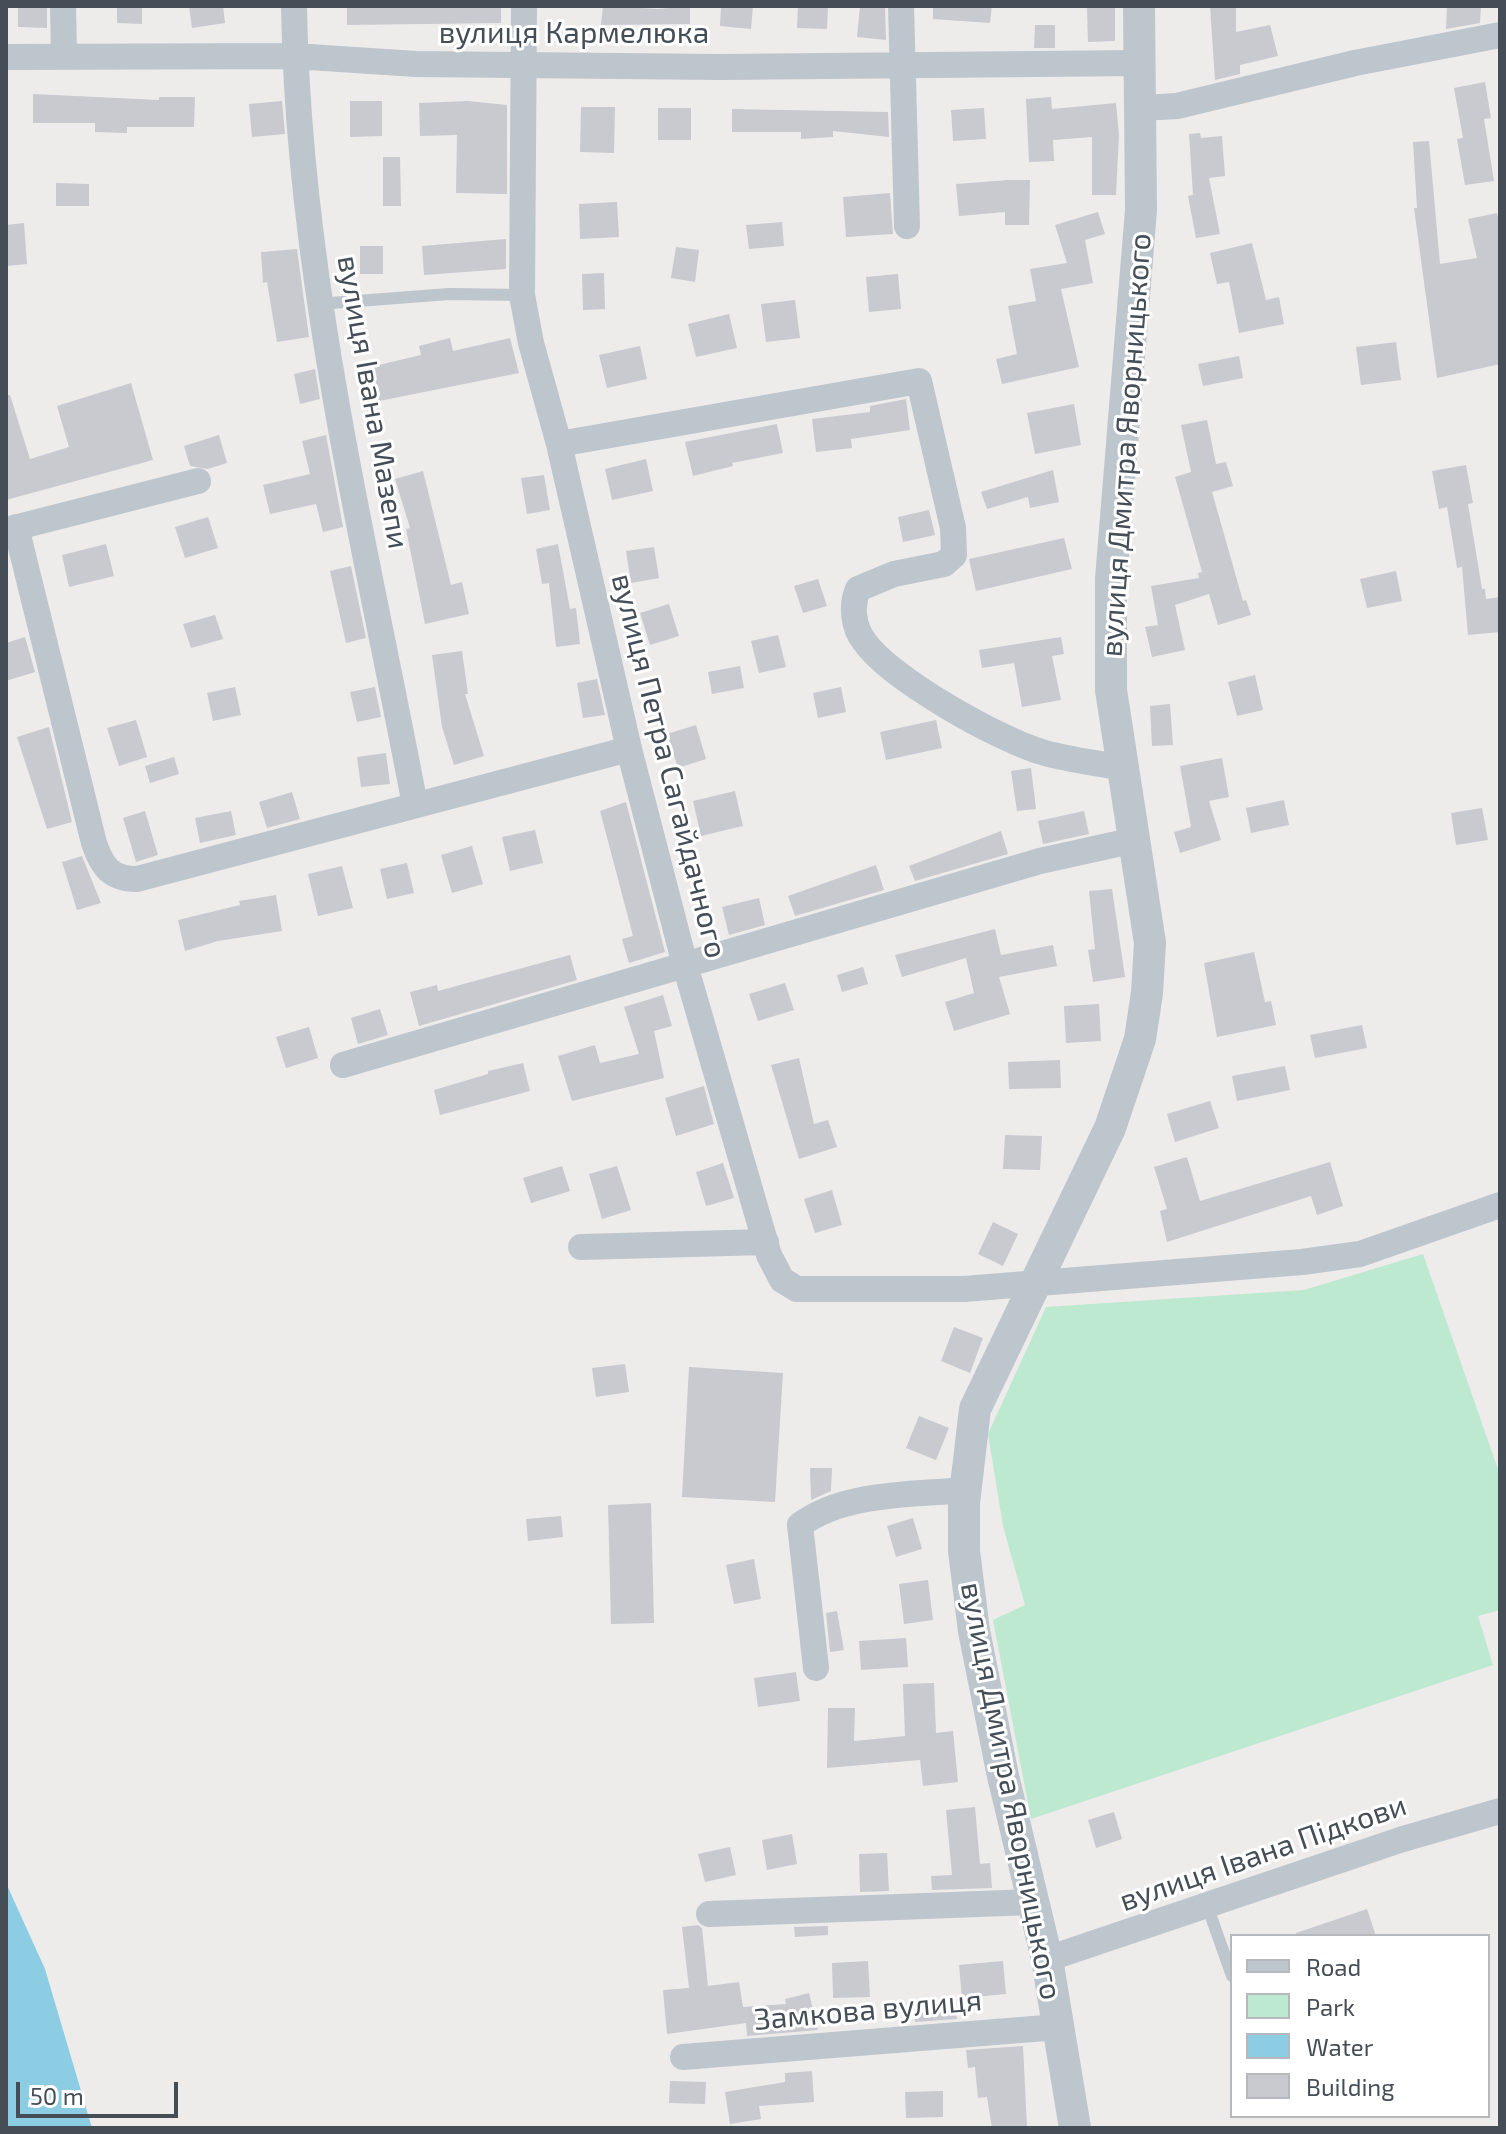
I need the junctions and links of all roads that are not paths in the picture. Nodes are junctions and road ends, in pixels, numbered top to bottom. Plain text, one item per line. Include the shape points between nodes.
1 (63, 6) edge
2 (294, 6) edge
3 (524, 6) edge
4 (901, 6) edge
5 (1139, 6) edge
6 (1500, 35) edge
7 (294, 56) junction
8 (6, 57) edge
9 (64, 57) junction
10 (525, 63) junction
11 (1141, 63) junction
12 (902, 64) junction
13 (1141, 108) junction
14 (907, 226) dead end
15 (522, 295) junction
16 (317, 304) junction
17 (559, 444) junction
18 (198, 481) dead end
19 (11, 529) edge
20 (629, 749) junction
21 (1123, 768) junction
22 (415, 805) junction
23 (1135, 840) junction
24 (685, 965) junction
25 (343, 1065) dead end
26 (1500, 1205) edge
27 (766, 1242) junction
28 (581, 1247) dead end
29 (1033, 1285) junction
30 (965, 1490) junction
31 (816, 1668) dead end
32 (1500, 1811) edge
33 (1033, 1902) junction
34 (1207, 1905) junction
35 (709, 1914) dead end
36 (1047, 1959) junction
37 (1230, 1970) edge
38 (1058, 2027) junction
39 (683, 2057) dead end
40 (1075, 2128) edge

1 - 9 street
2 - 7 street, вулиця Івана Мазепи
3 - 10 street, вулиця Петра Сагайдачного
4 - 12 street
5 - 11 street, вулиця Дмитра Яворницького
6 - 13 street via 1355,63 1203,101
7 - 9 street, вулиця Кармелюка
7 - 10 street, вулиця Кармелюка via 416,64
7 - 16 street, вулиця Івана Мазепи
8 - 9 street, вулиця Кармелюка
10 - 12 street, вулиця Кармелюка
10 - 15 street, вулиця Петра Сагайдачного
11 - 12 street, вулиця Кармелюка
11 - 13 street, вулиця Дмитра Яворницького
12 - 14 street
13 - 21 street, вулиця Дмитра Яворницького via 1141,210 1111,579 1111,690
15 - 16 lane via 449,294
15 - 17 street, вулиця Петра Сагайдачного
16 - 22 street, вулиця Івана Мазепи
17 - 20 street, вулиця Петра Сагайдачного
17 - 21 street via 919,381 953,528 954,555 944,564 894,574 858,589 854,615 863,641 899,674 994,733 1044,753
18 - 19 street
19 - 22 street via 94,843 101,863 113,875 137,879
20 - 22 street
20 - 24 street, вулиця Петра Сагайдачного
21 - 23 street, вулиця Дмитра Яворницького
23 - 24 street via 1040,861
23 - 29 street, вулиця Дмитра Яворницького via 1150,943 1140,1039 1110,1128
24 - 25 street
24 - 27 street, вулиця Петра Сагайдачного
26 - 29 street, вулиця Петра Сагайдачного via 1360,1254
27 - 28 street
27 - 29 street, вулиця Петра Сагайдачного via 782,1280 797,1289
29 - 30 street, вулиця Дмитра Яворницького via 975,1409
30 - 31 street via 862,1501 820,1510 800,1525
30 - 33 street, вулиця Дмитра Яворницького via 964,1551 974,1631
32 - 34 street, вулиця Івана Підкови
33 - 35 street
33 - 36 street, вулиця Дмитра Яворницького
34 - 36 street, вулиця Івана Підкови
34 - 37 lane
36 - 38 street, вулиця Дмитра Яворницького
38 - 39 street, Замкова вулиця
38 - 40 street, вулиця Дмитра Яворницького

